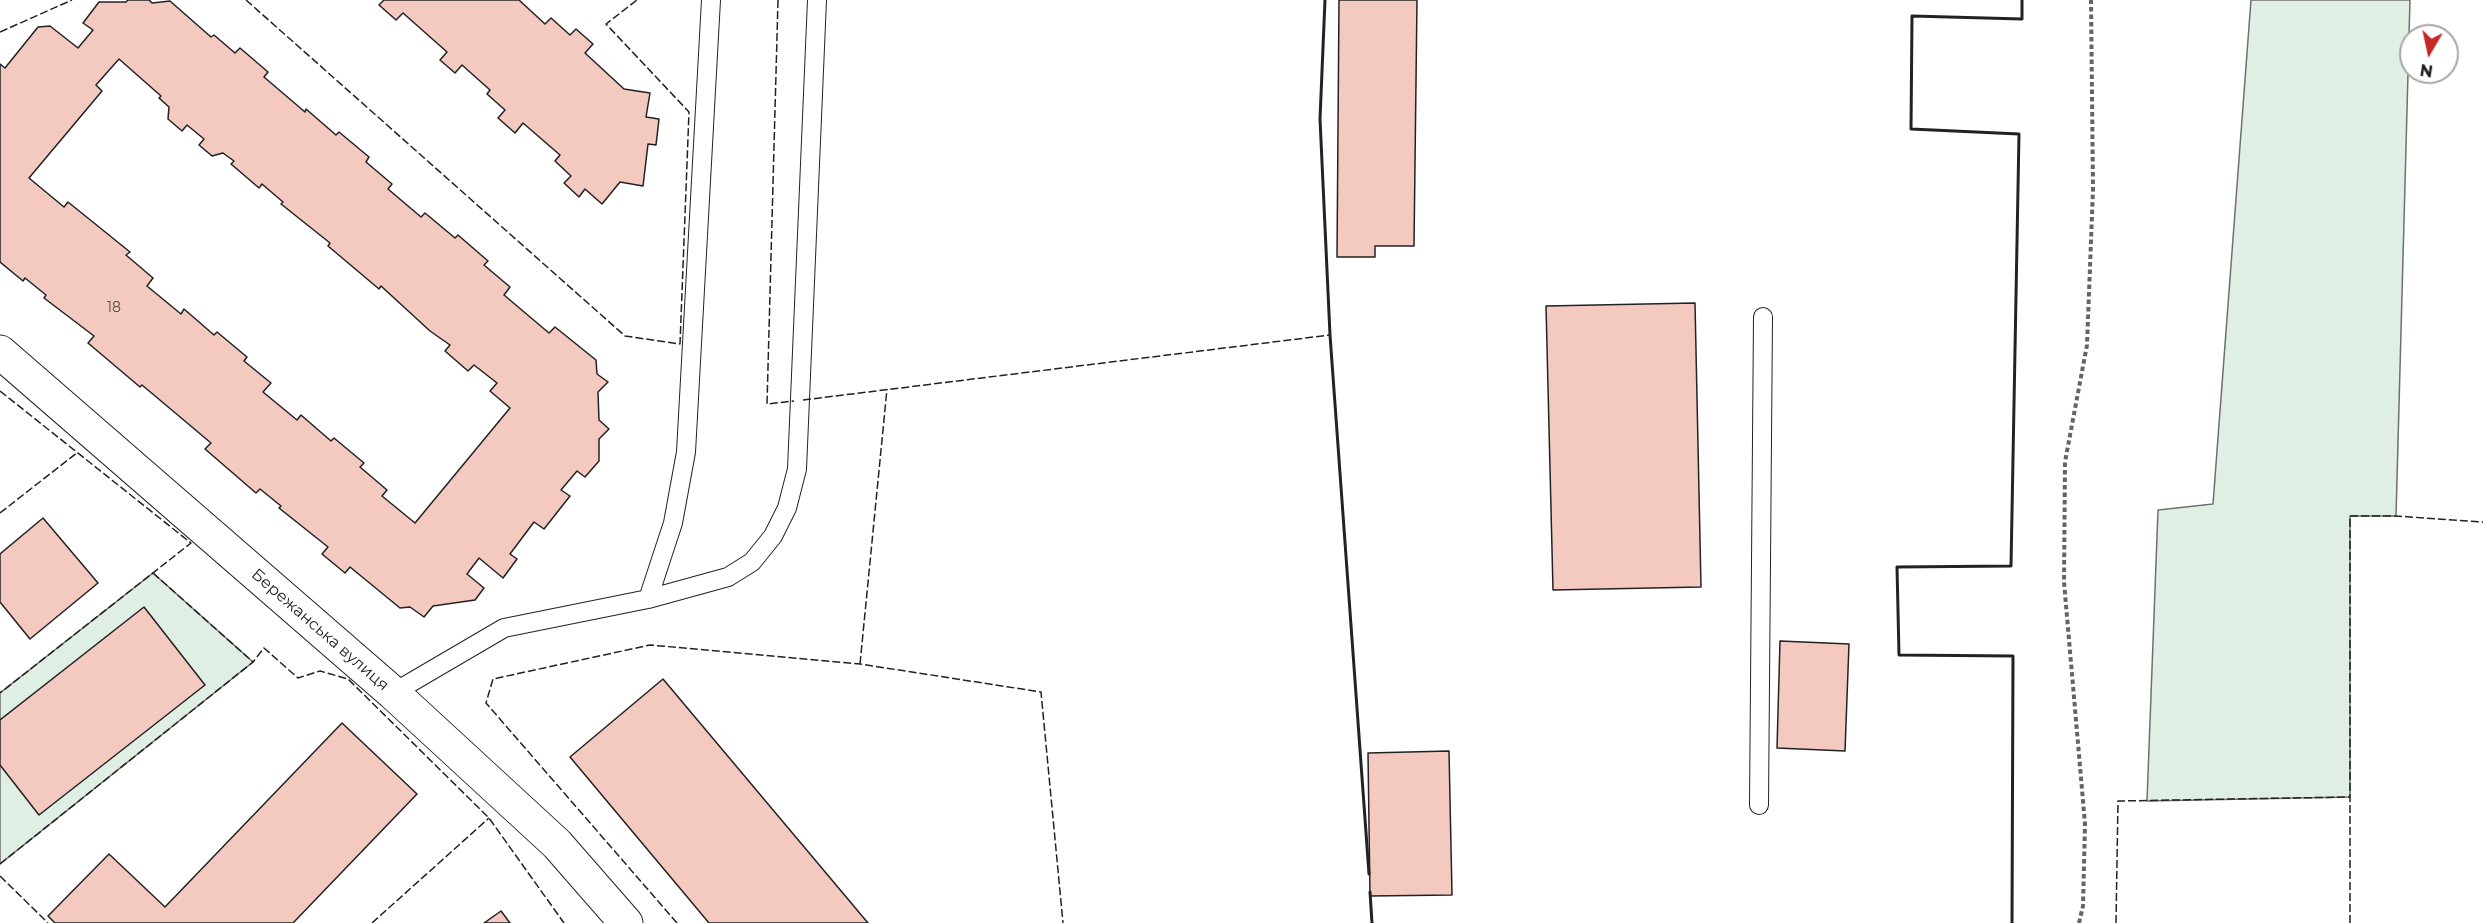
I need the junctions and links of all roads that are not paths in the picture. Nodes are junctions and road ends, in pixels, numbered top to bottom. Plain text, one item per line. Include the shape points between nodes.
1 (711, 0) edge
2 (817, 0) edge
3 (1762, 317) dead end
4 (0, 352) edge
5 (648, 598) junction
6 (393, 693) junction
7 (1759, 805) dead end
8 (626, 923) edge

1 - 5 lane via 686,452 673,523
2 - 5 lane via 797,469 787,508 773,536 752,562 728,577
3 - 7 lane
4 - 6 street, Бережанська вулиця
5 - 6 lane via 504,628
6 - 8 street, Бережанська вулиця via 557,844

